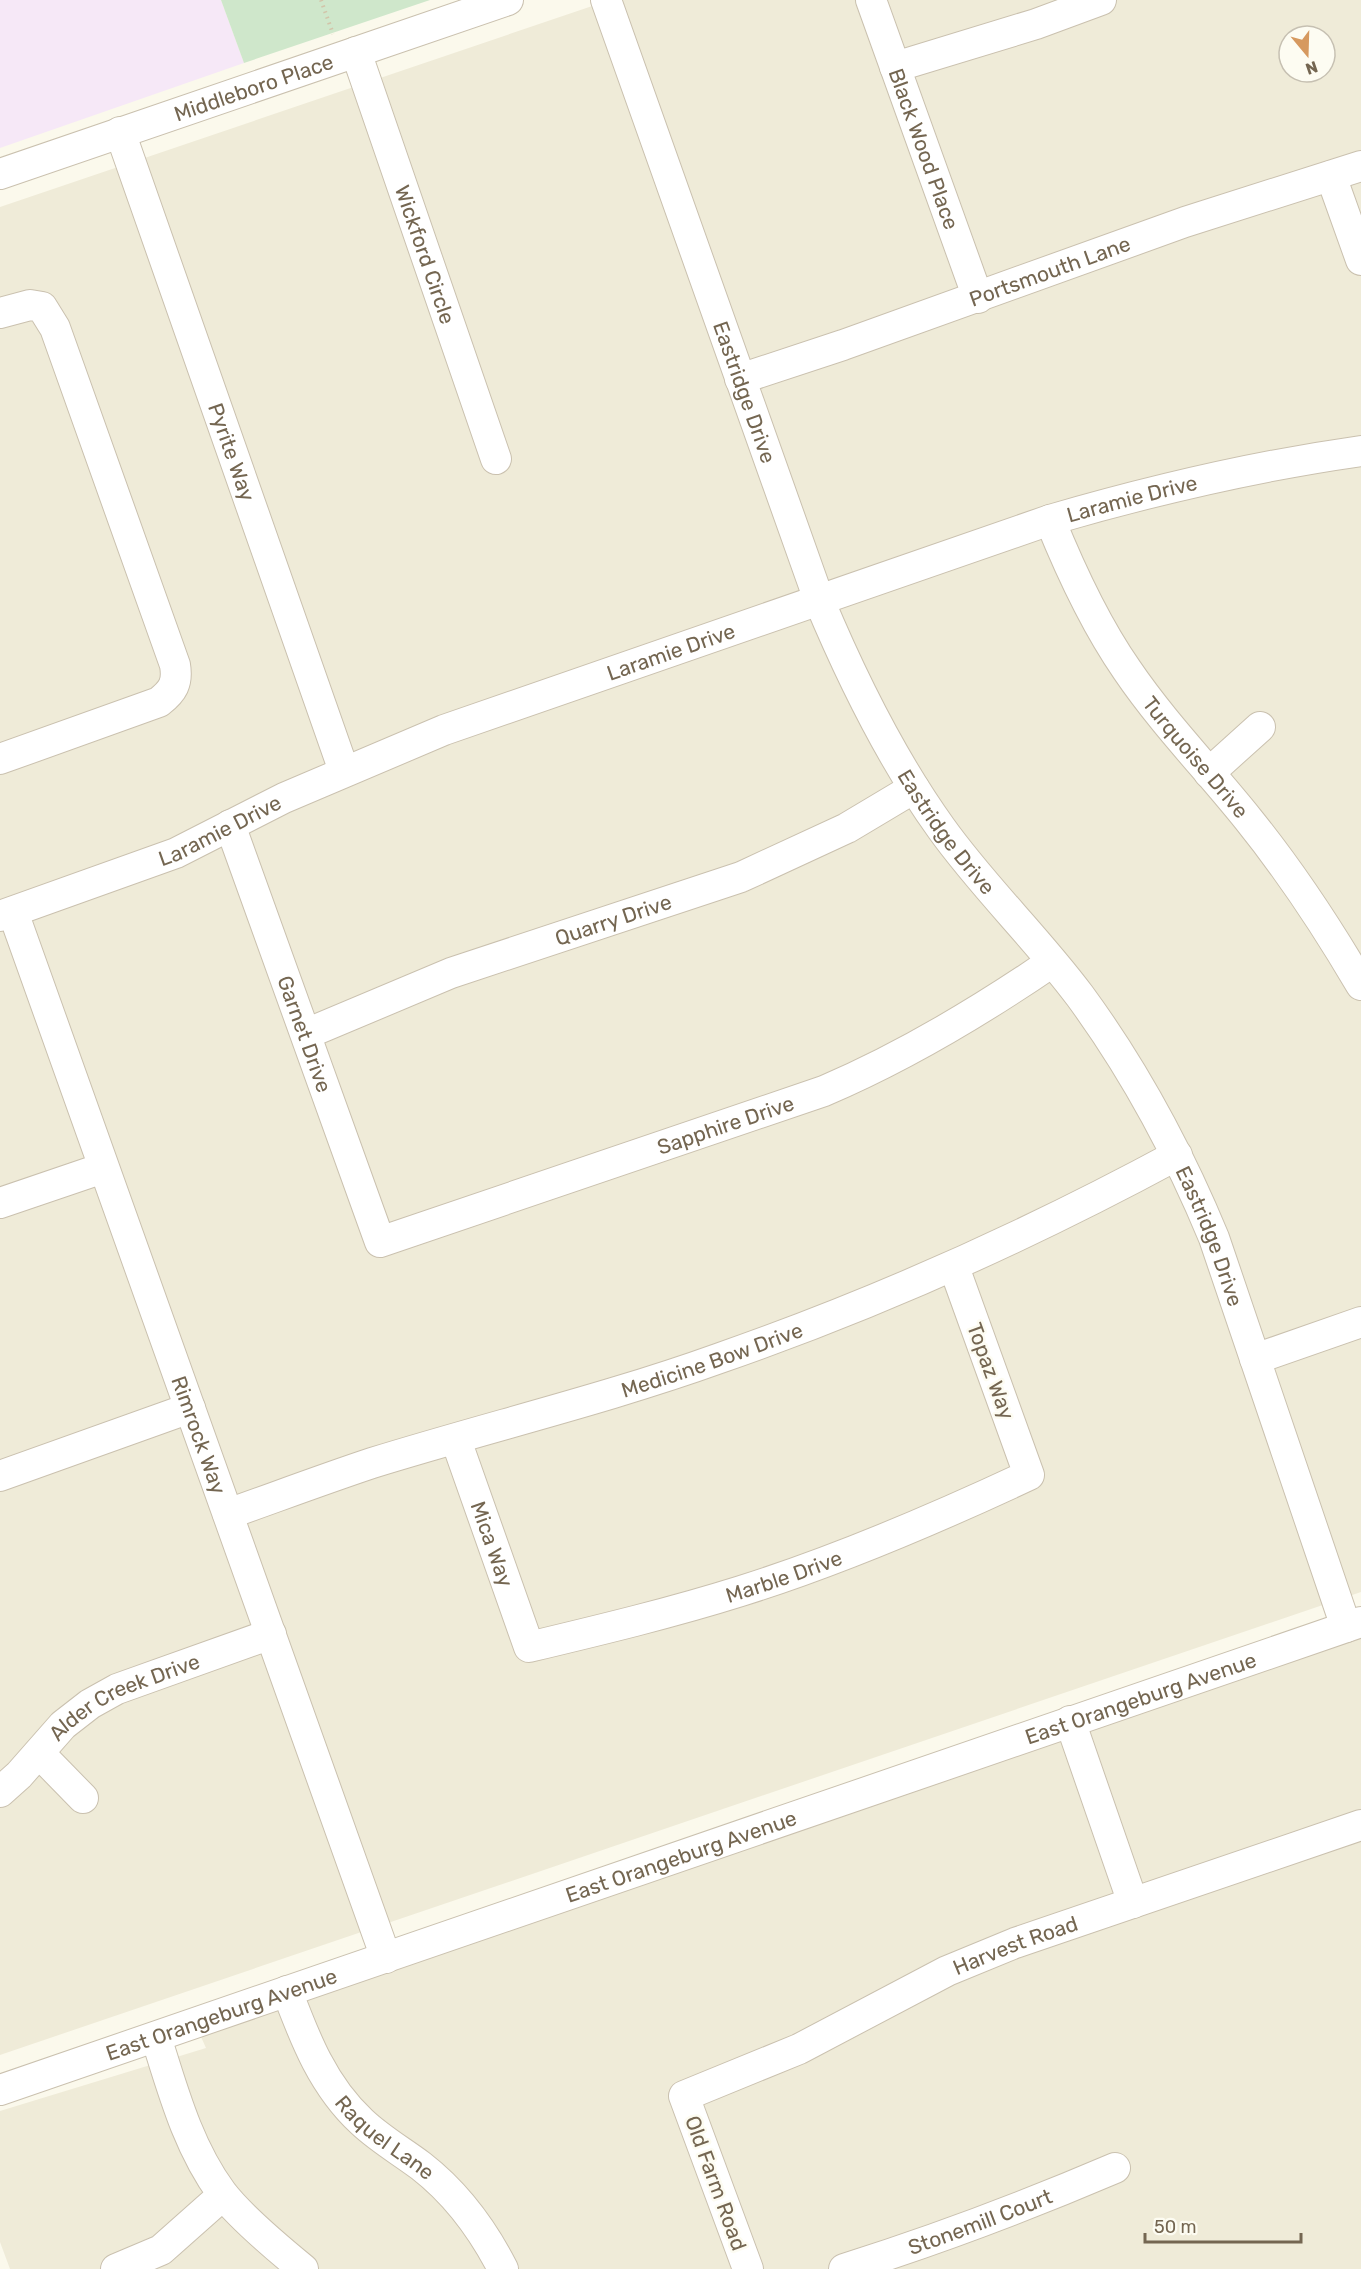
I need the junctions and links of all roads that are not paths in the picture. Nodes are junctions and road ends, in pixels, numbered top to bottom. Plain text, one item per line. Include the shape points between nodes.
1 (508, 0) edge
2 (606, 0) edge
3 (871, 0) edge
4 (1101, 0) edge
5 (345, 45) junction
6 (895, 67) junction
7 (120, 132) junction
8 (1361, 166) edge
9 (0, 174) edge
10 (1332, 176) junction
11 (1361, 260) edge
12 (978, 298) junction
13 (0, 313) edge
14 (740, 379) junction
15 (1361, 451) edge
16 (496, 459) dead end
17 (1050, 520) junction
18 (819, 600) junction
19 (1260, 727) dead end
20 (0, 759) edge
21 (344, 771) junction
22 (1209, 773) junction
23 (914, 788) junction
24 (230, 825) junction
25 (7, 914) edge
26 (1052, 962) junction
27 (1361, 985) edge
28 (306, 1034) junction
29 (1177, 1155) junction
30 (104, 1168) junction
31 (0, 1203) edge
32 (380, 1242) joint
33 (954, 1267) junction
34 (1361, 1322) edge
35 (1256, 1359) junction
36 (190, 1408) junction
37 (456, 1440) junction
38 (1029, 1475) joint
39 (0, 1476) edge
40 (228, 1514) junction
41 (1354, 1624) edge
42 (271, 1634) junction
43 (529, 1647) joint
44 (1070, 1721) junction
45 (39, 1753) junction
46 (0, 1792) edge
47 (83, 1798) dead end
48 (1361, 1825) edge
49 (1132, 1903) junction
50 (386, 1958) junction
51 (287, 1991) junction
52 (156, 2037) junction
53 (0, 2090) edge
54 (684, 2096) joint
55 (1115, 2168) dead end
56 (224, 2195) junction
57 (116, 2269) edge
58 (303, 2269) edge
59 (503, 2269) edge
60 (748, 2269) edge
61 (844, 2269) edge

1 - 5 street, Middleboro Place
2 - 14 street, Eastridge Drive
3 - 6 street, Black Wood Place
4 - 6 street
5 - 7 street, Middleboro Place
5 - 16 street, Wickford Circle
6 - 12 street, Black Wood Place
7 - 9 street, Middleboro Place
7 - 21 street, Pyrite Way
8 - 10 street, Portsmouth Lane
10 - 11 street
10 - 12 street, Portsmouth Lane via 1174,226
12 - 14 street, Portsmouth Lane
13 - 20 street via 30,305 42,307 55,328 177,678 172,692 159,702
14 - 18 street, Eastridge Drive
15 - 17 street, Laramie Drive via 1234,472
17 - 18 street, Laramie Drive
17 - 22 street, Turquoise Drive via 1078,584 1126,670
18 - 21 street, Laramie Drive via 444,730
18 - 23 street, Eastridge Drive via 873,717
19 - 22 street
21 - 24 street, Laramie Drive
22 - 27 street, Turquoise Drive via 1297,882
23 - 26 street, Eastridge Drive via 991,892
23 - 28 street, Quarry Drive via 847,828 741,877 451,973
24 - 25 street, Laramie Drive via 139,868
24 - 28 street, Garnet Drive
25 - 30 street, Rimrock Way
26 - 29 street, Eastridge Drive via 1126,1062
26 - 32 street, Sapphire Drive via 991,1004 877,1068 824,1090
28 - 32 street, Garnet Drive
29 - 33 street, Medicine Bow Drive via 1083,1206
29 - 35 street, Eastridge Drive via 1214,1238
30 - 31 street
30 - 36 street, Rimrock Way
33 - 37 street, Medicine Bow Drive via 718,1359
33 - 38 street, Topaz Way
34 - 35 street
35 - 41 street, Eastridge Drive
36 - 39 street
36 - 40 street, Rimrock Way
37 - 40 street, Medicine Bow Drive via 373,1463
37 - 43 street, Mica Way
38 - 43 street, Marble Drive via 869,1545 752,1587 653,1617
40 - 42 street, Rimrock Way
41 - 44 street, East Orangeburg Avenue
42 - 45 street, Alder Creek Drive via 117,1689 63,1725
42 - 50 street, Rimrock Way
44 - 49 street
44 - 50 street, East Orangeburg Avenue
45 - 46 street, Alder Creek Drive
45 - 47 street
48 - 49 street, Harvest Road
49 - 54 street, Harvest Road via 947,1971 799,2049
50 - 51 street, East Orangeburg Avenue
51 - 52 street, East Orangeburg Avenue
51 - 59 street, Raquel Lane via 308,2046 340,2098 384,2141 451,2192 488,2239
52 - 53 street, East Orangeburg Avenue
52 - 56 street via 185,2126
54 - 60 street, Old Farm Road
55 - 61 street, Stonemill Court via 1009,2212
56 - 57 street via 161,2250
56 - 58 street

